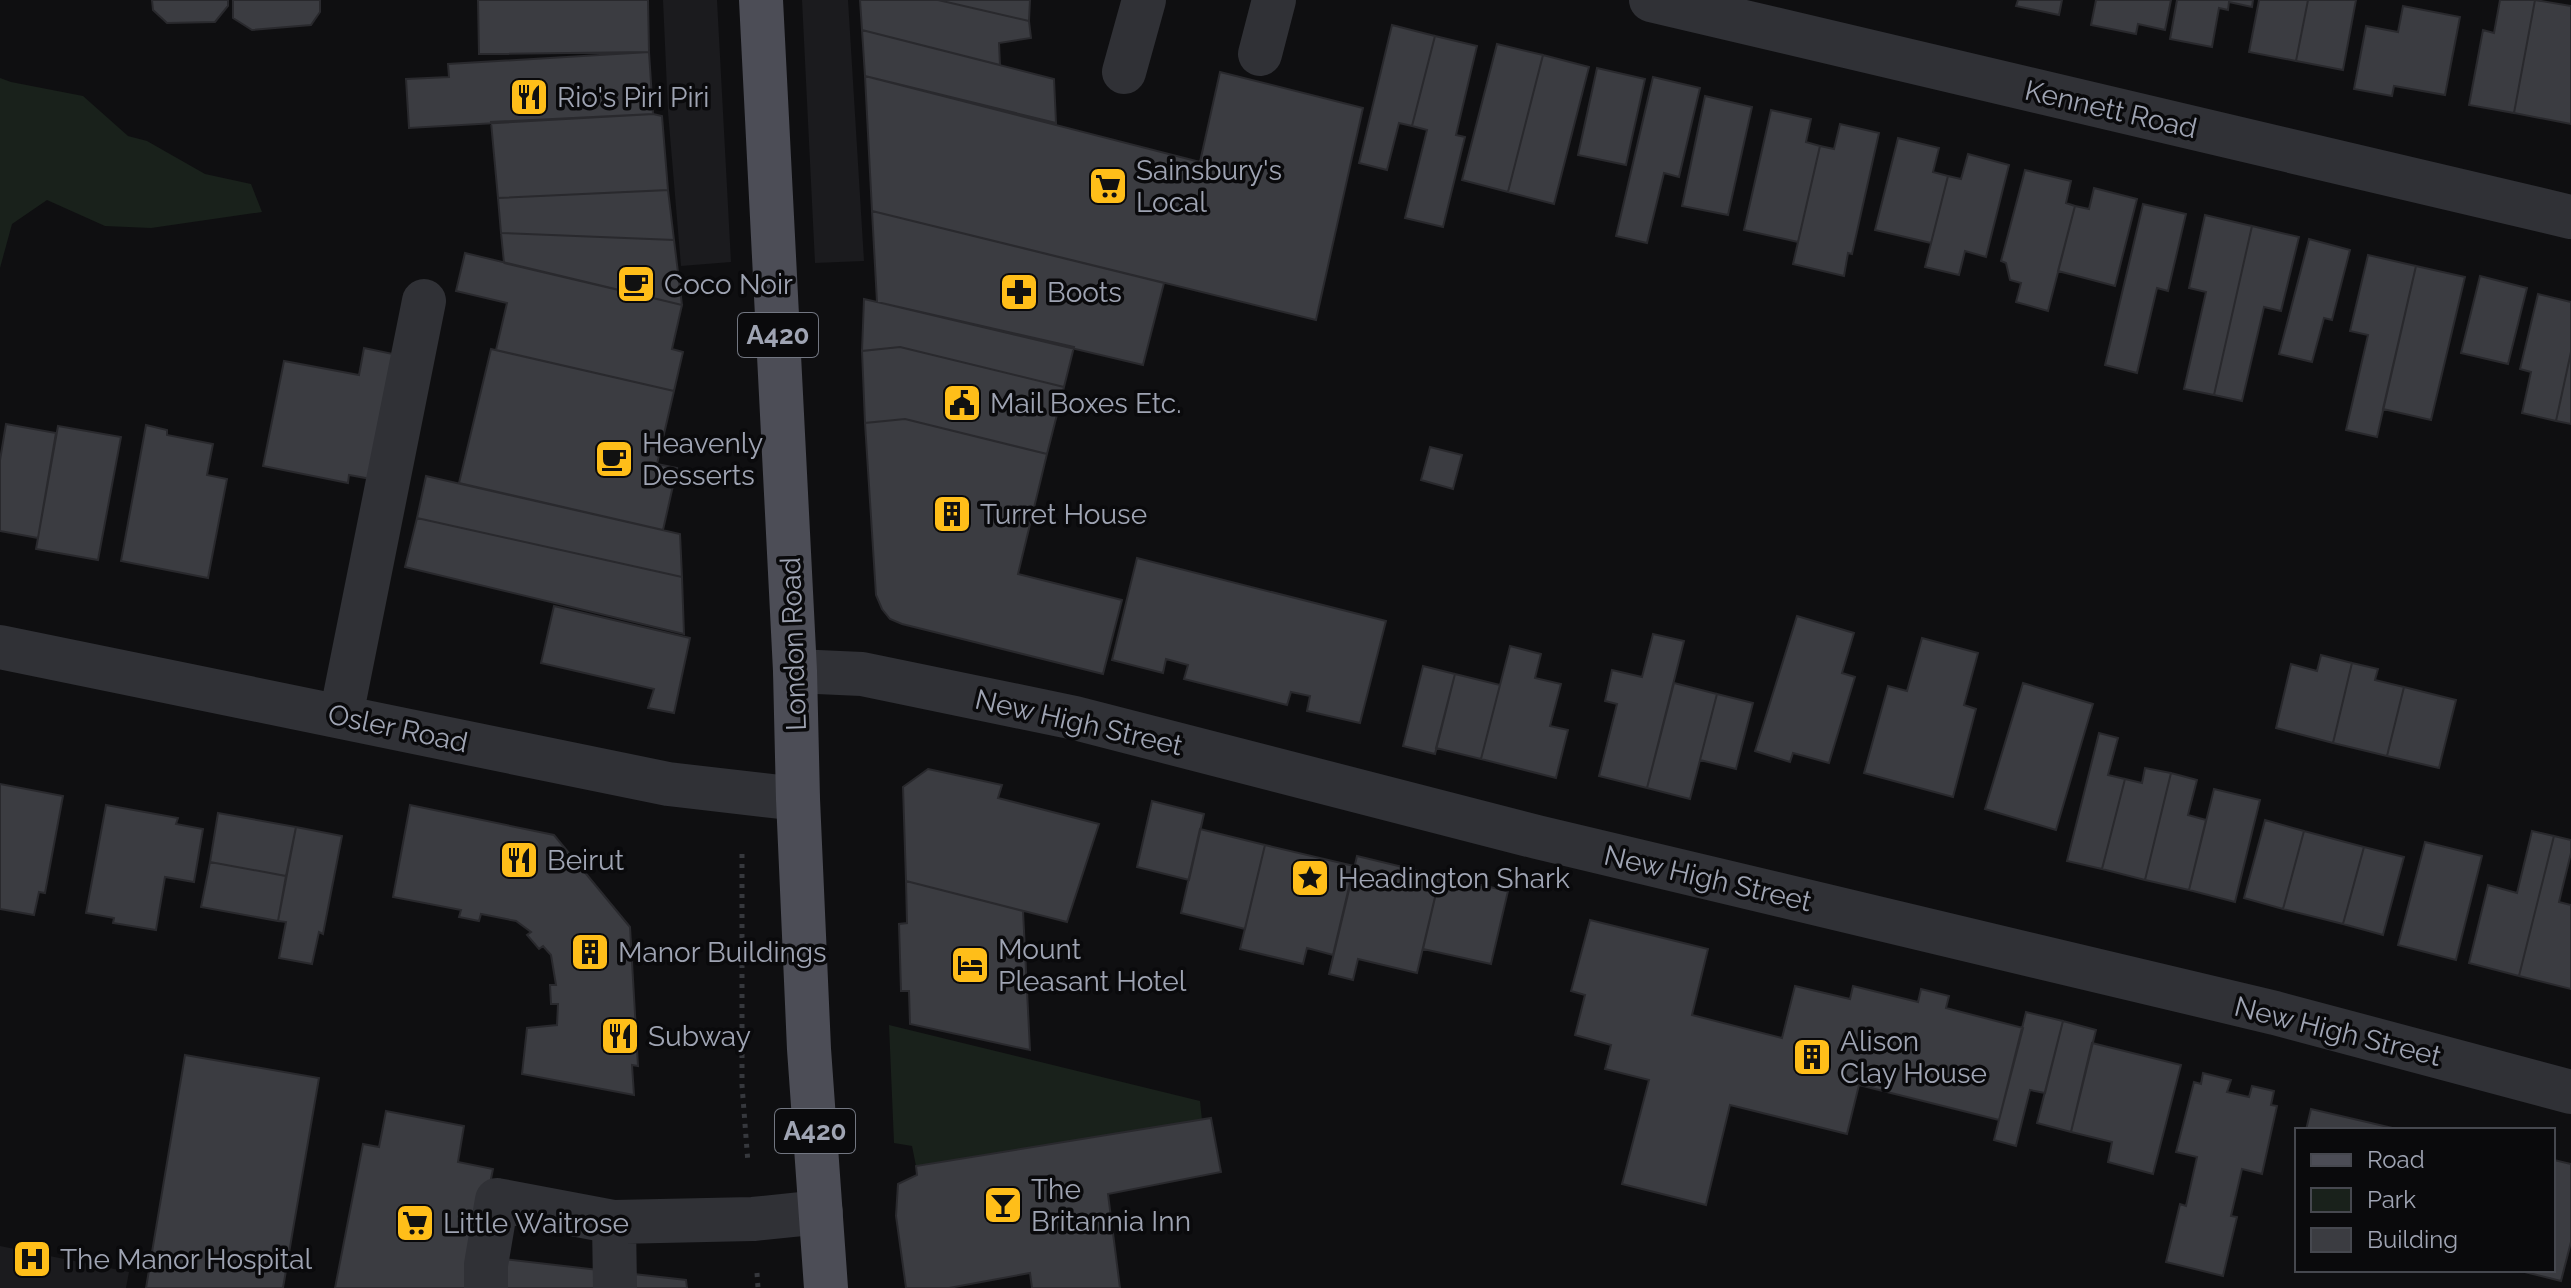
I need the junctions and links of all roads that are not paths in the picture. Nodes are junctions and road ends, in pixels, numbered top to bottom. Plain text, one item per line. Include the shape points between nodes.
1 (761, 0) edge
2 (1144, 0) edge
3 (1274, 0) edge
4 (1651, 0) edge
5 (1260, 54) dead end
6 (1124, 72) dead end
7 (2571, 217) edge
8 (424, 301) dead end
9 (0, 647) edge
10 (795, 671) junction
11 (341, 716) junction
12 (798, 799) junction
13 (2571, 1092) edge
14 (821, 1212) junction
15 (614, 1222) junction
16 (486, 1288) edge
17 (615, 1288) edge
18 (826, 1288) edge

1 - 10 main road, London Road / A420
2 - 6 street
3 - 5 street
4 - 7 street, Kennett Road
8 - 11 street
9 - 11 street, Osler Road
10 - 12 main road, London Road / A420
10 - 13 street, New High Street via 862,674 1075,718 1537,837 2260,1010
11 - 12 street, Osler Road via 668,784
12 - 14 main road, London Road / A420
14 - 15 street
14 - 18 main road, London Road / A420
15 - 16 street via 497,1200
15 - 17 street

